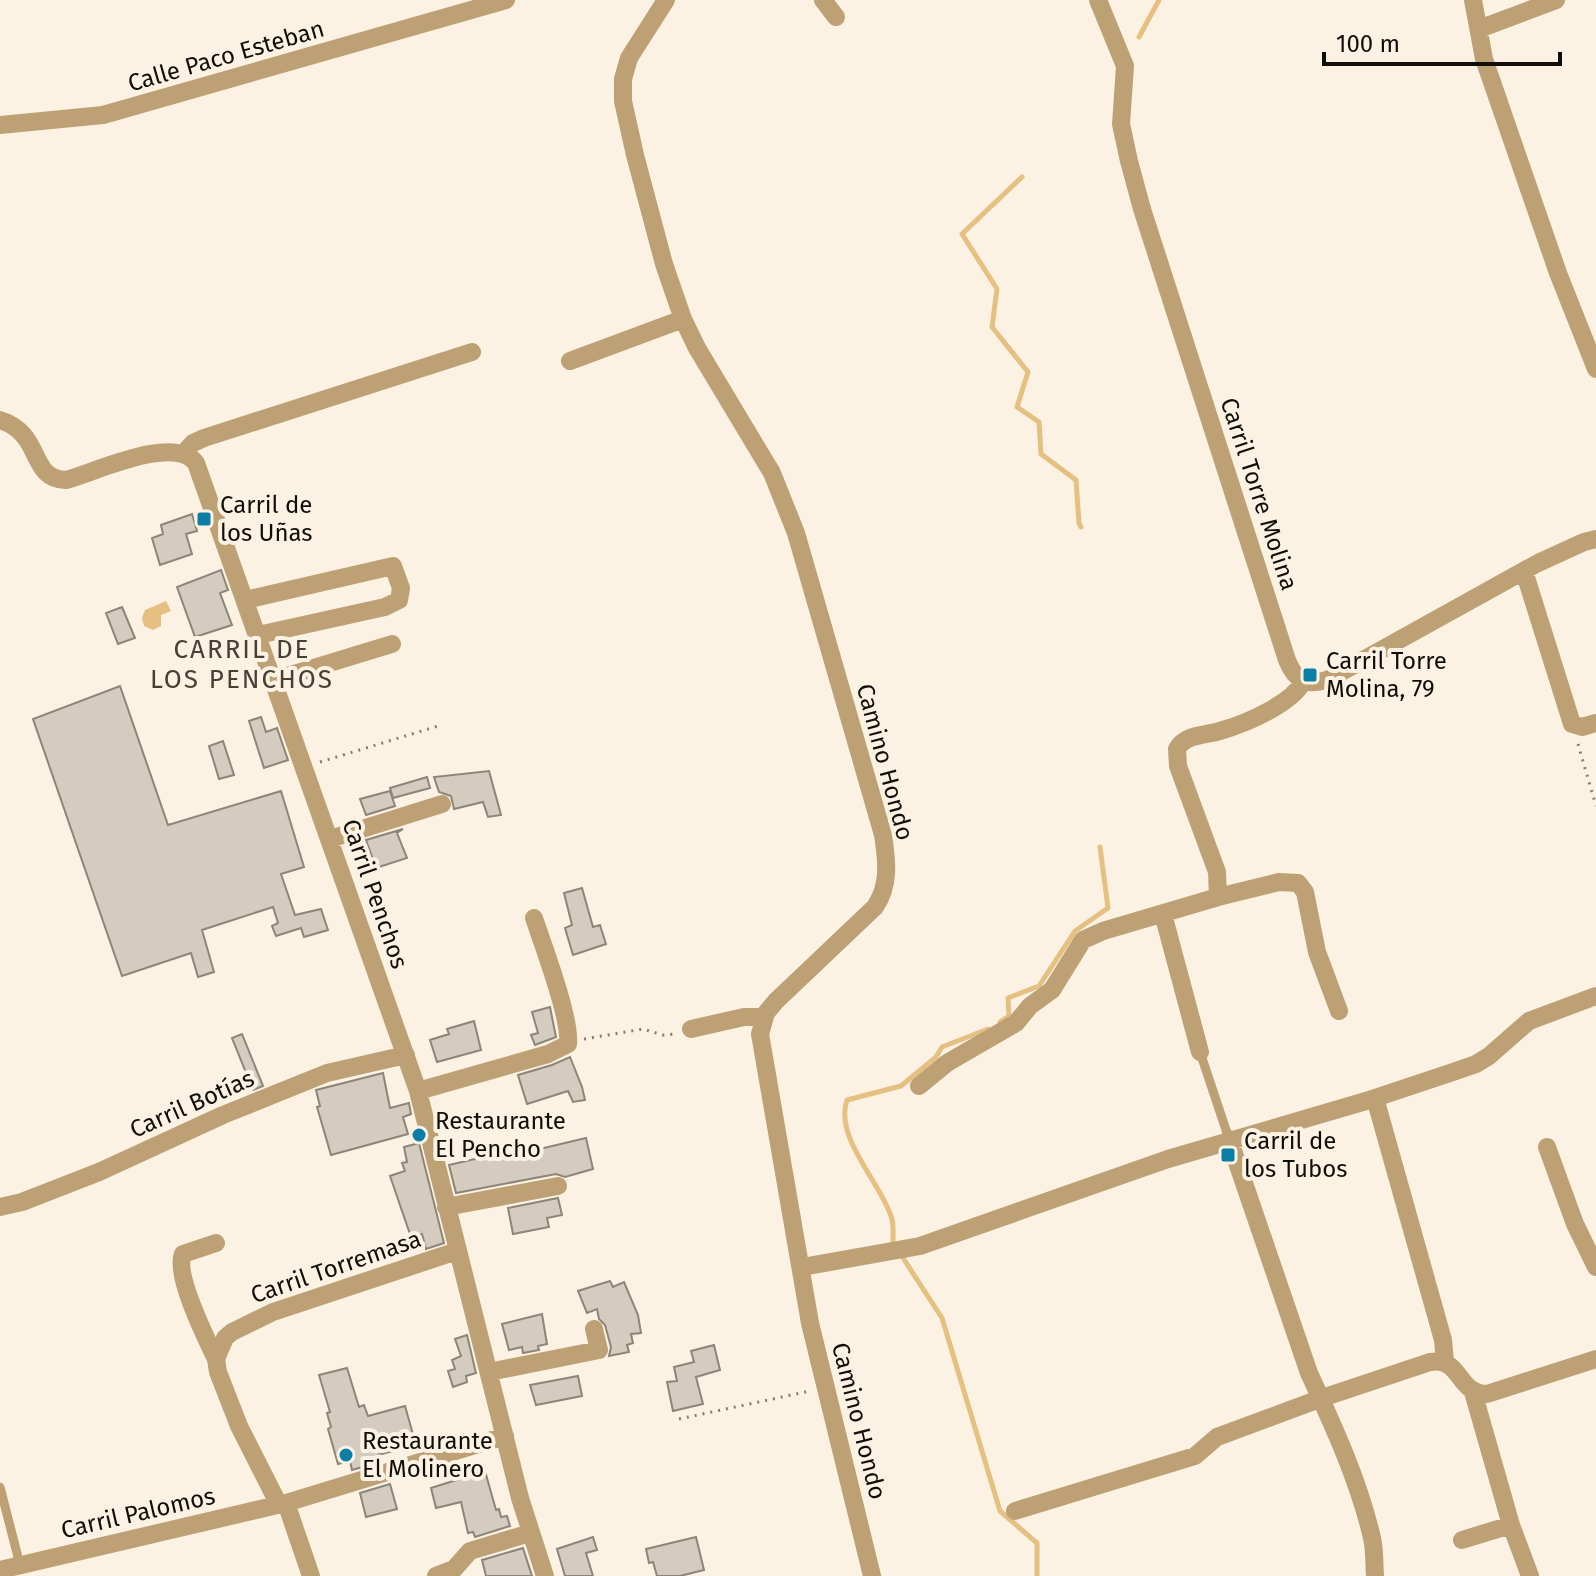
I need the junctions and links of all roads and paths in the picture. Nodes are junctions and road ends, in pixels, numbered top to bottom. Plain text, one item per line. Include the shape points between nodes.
1 (506, 0) edge
2 (666, 0) edge
3 (823, 0) edge
4 (1098, 0) edge
5 (1473, 0) edge
6 (1556, 0) edge
7 (836, 17) dead end
8 (1479, 29) junction
9 (0, 125) edge
10 (683, 319) junction
11 (472, 352) dead end
12 (570, 361) dead end
13 (1596, 369) edge
14 (0, 420) edge
15 (184, 453) junction
16 (1596, 539) edge
17 (1524, 571) junction
18 (245, 600) junction
19 (258, 635) junction
20 (392, 644) dead end
21 (274, 680) junction
22 (1303, 682) junction
23 (1596, 723) edge
24 (438, 726) dead end
25 (1576, 727) junction
26 (305, 767) junction
27 (442, 804) dead end
28 (1596, 806) edge
29 (330, 839) junction
30 (1218, 897) junction
31 (1163, 914) junction
32 (534, 918) dead end
33 (1596, 996) edge
34 (1339, 1011) dead end
35 (764, 1017) junction
36 (691, 1029) joint
37 (569, 1041) junction
38 (1200, 1052) joint
39 (406, 1055) junction
40 (919, 1086) dead end
41 (418, 1091) junction
42 (1375, 1098) junction
43 (1229, 1139) junction
44 (1547, 1147) dead end
45 (558, 1186) dead end
46 (0, 1207) edge
47 (446, 1207) junction
48 (216, 1243) dead end
49 (457, 1251) junction
50 (802, 1267) junction
51 (1596, 1267) edge
52 (594, 1329) dead end
53 (216, 1359) junction
54 (1596, 1359) edge
55 (1445, 1362) junction
56 (489, 1372) junction
57 (825, 1387) junction
58 (1473, 1392) junction
59 (1322, 1398) junction
60 (679, 1419) dead end
61 (505, 1436) junction
62 (0, 1487) edge
63 (282, 1504) junction
64 (1015, 1511) dead end
65 (1511, 1525) junction
66 (530, 1533) junction
67 (1462, 1540) dead end
68 (20, 1565) junction
69 (0, 1570) edge
70 (311, 1576) edge
71 (436, 1576) edge
72 (545, 1576) edge
73 (872, 1576) edge
74 (1375, 1576) edge
75 (1530, 1576) edge

1 - 9 street, Calle Paco Esteban via 103,115
2 - 10 street, Camino Hondo via 629,58 623,101
3 - 7 street
4 - 22 street, Carril Torre Molina via 1125,66 1121,124 1142,209 1287,660
5 - 8 street
6 - 8 street
8 - 13 street via 1497,98
10 - 12 street
10 - 35 street, Camino Hondo via 779,488 803,551 887,858 884,892 875,907
11 - 15 street via 204,438
14 - 15 street via 21,430 45,475 54,480 150,454
15 - 18 street, Carril Penchos via 196,463
16 - 17 street
17 - 22 street via 1327,680
17 - 25 street
18 - 19 street, Carril Penchos
18 - 19 street via 393,566 401,588 399,600
19 - 21 street, Carril Penchos
20 - 21 street
21 - 26 street, Carril Penchos
22 - 30 street via 1293,696 1246,722 1187,739 1177,749 1178,766 1217,872
23 - 25 street
24 - 26 path
25 - 28 path
26 - 29 street, Carril Penchos
27 - 29 street
29 - 39 street, Carril Penchos
30 - 31 street
30 - 34 street via 1279,882 1302,886 1317,952
31 - 38 street
31 - 40 street via 1083,940 1052,990 1016,1023 947,1063
32 - 37 street
33 - 42 street via 1529,1021 1476,1064
35 - 36 street
35 - 50 street, Camino Hondo via 760,1046
36 - 37 path via 663,1035 643,1029
37 - 41 street via 548,1054
38 - 43 lane
39 - 41 street, Carril Penchos
39 - 46 street, Carril Botías via 327,1073 99,1172
41 - 47 street, Carril Penchos
42 - 43 street
42 - 55 street via 1435,1308
43 - 50 street via 920,1246
43 - 59 street
44 - 51 street
45 - 47 street
47 - 49 street, Carril Penchos
48 - 53 street via 183,1254 181,1267
49 - 53 street, Carril Torremasa via 273,1312 232,1332
49 - 56 street, Carril Penchos
50 - 57 street, Camino Hondo
52 - 56 street via 599,1350
53 - 63 street via 239,1426
54 - 58 street via 1496,1392
55 - 58 street
55 - 59 street via 1412,1367
56 - 61 street, Carril Penchos
57 - 60 path
57 - 73 street, Camino Hondo
58 - 65 street
59 - 64 street via 1217,1437 1195,1456
59 - 74 street via 1363,1507
61 - 63 street, Carril Palomos
61 - 66 street, Carril Penchos
62 - 68 lane
63 - 68 street, Carril Palomos
63 - 70 street
65 - 67 street
65 - 75 street
66 - 71 street via 470,1551 454,1569
66 - 72 street, Carril Penchos
68 - 69 street, Carril Palomos

